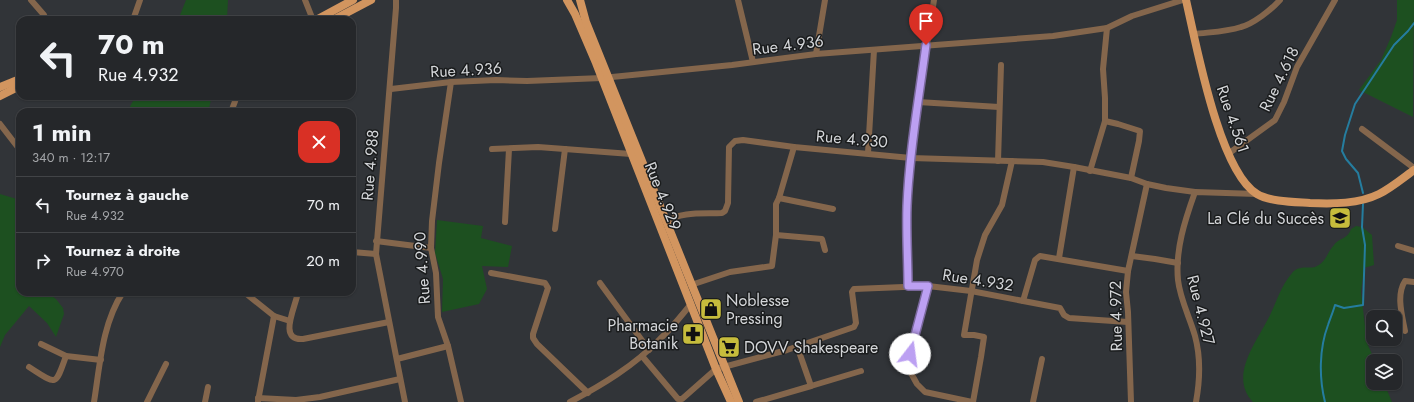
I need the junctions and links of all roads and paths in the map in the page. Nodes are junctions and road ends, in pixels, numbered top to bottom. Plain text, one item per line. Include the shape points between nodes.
1 (31, 0) edge
2 (140, 0) edge
3 (305, 0) edge
4 (353, 0) edge
5 (372, 0) edge
6 (396, 0) edge
7 (567, 0) edge
8 (580, 0) edge
9 (738, 0) edge
10 (825, 0) edge
11 (934, 0) edge
12 (1185, 0) edge
13 (1280, 0) edge
14 (1336, 0) edge
15 (44, 16) edge
16 (134, 16) edge
17 (312, 16) edge
18 (322, 16) edge
19 (341, 16) edge
20 (1107, 28) junction
21 (1194, 34) junction
22 (926, 45) junction
23 (874, 50) junction
24 (816, 54) junction
25 (753, 62) junction
26 (1001, 65) dead end
27 (605, 77) junction
28 (16, 81) edge
29 (451, 82) junction
30 (0, 87) edge
31 (16, 88) edge
32 (391, 89) junction
33 (0, 96) edge
34 (918, 102) junction
35 (999, 107) junction
36 (1105, 121) junction
37 (0, 124) edge
38 (1362, 129) dead end
39 (16, 145) edge
40 (794, 147) junction
41 (492, 148) dead end
42 (509, 149) junction
43 (565, 149) junction
44 (868, 153) junction
45 (631, 154) junction
46 (1228, 154) junction
47 (912, 158) junction
48 (998, 161) junction
49 (1012, 161) junction
50 (1074, 167) junction
51 (1414, 169) edge
52 (1090, 171) junction
53 (1131, 178) junction
54 (1147, 184) junction
55 (1195, 192) junction
56 (1257, 194) junction
57 (779, 198) junction
58 (833, 209) dead end
59 (505, 222) dead end
60 (666, 222) junction
61 (555, 229) dead end
62 (776, 235) junction
63 (376, 241) junction
64 (1398, 246) dead end
65 (431, 248) junction
66 (825, 250) dead end
67 (1414, 250) edge
68 (356, 252) edge
69 (376, 254) junction
70 (1132, 256) junction
71 (1059, 258) junction
72 (1178, 263) junction
73 (1128, 271) junction
74 (491, 272) dead end
75 (1414, 282) edge
76 (600, 284) dead end
77 (691, 285) junction
78 (908, 286) junction
79 (928, 286) junction
80 (971, 291) junction
81 (120, 296) edge
82 (249, 296) edge
83 (297, 296) edge
84 (1022, 301) junction
85 (691, 304) junction
86 (274, 316) junction
87 (290, 321) junction
88 (389, 322) junction
89 (1128, 322) junction
90 (1405, 331) dead end
91 (41, 344) dead end
92 (448, 346) junction
93 (797, 346) junction
94 (649, 350) junction
95 (66, 356) junction
96 (642, 356) junction
97 (1042, 359) dead end
98 (101, 360) junction
99 (397, 360) junction
100 (166, 364) dead end
101 (29, 367) dead end
102 (725, 367) junction
103 (716, 369) junction
104 (861, 371) dead end
105 (400, 379) junction
106 (810, 386) junction
107 (208, 387) dead end
108 (588, 393) junction
109 (258, 400) edge
110 (94, 402) edge
111 (147, 402) edge
112 (204, 402) edge
113 (405, 402) edge
114 (461, 402) edge
115 (570, 402) edge
116 (731, 402) edge
117 (739, 402) edge
118 (756, 402) edge
119 (972, 402) edge
120 (1033, 402) edge
121 (1131, 402) edge
122 (1196, 402) edge

1 - 15 street
2 - 16 street
3 - 17 street
4 - 18 main road
5 - 19 main road
6 - 32 street, Rue 4.988
7 - 27 main road, Rue 4.929
8 - 27 main road, Rue 4.929
9 - 25 street
10 - 24 street
11 - 22 street
12 - 20 street, Rue 4.936 via 1132,16
12 - 21 main road, Rue 4.561
13 - 21 street via 1242,27
14 - 46 street, Rue 4.618 via 1297,67 1275,120
20 - 22 street, Rue 4.936 via 1053,36
20 - 36 street via 1102,73
21 - 46 main road, Rue 4.561 via 1208,93
22 - 23 street, Rue 4.936
22 - 34 street
23 - 24 street, Rue 4.936
23 - 44 street
24 - 25 street, Rue 4.936
25 - 27 street, Rue 4.936
26 - 35 street
27 - 29 street, Rue 4.936
27 - 45 main road, Rue 4.929
27 - 60 main road, Rue 4.929
28 - 30 main road
29 - 32 street, Rue 4.936
29 - 65 street, Rue 4.990 via 438,170
31 - 33 main road
32 - 63 street, Rue 4.988
34 - 35 street
34 - 47 street
35 - 48 street
36 - 52 street
36 - 53 street via 1140,131
37 - 39 street
38 - 51 street
40 - 44 street, Rue 4.930
40 - 57 street
40 - 60 street, Rue 4.930 via 735,141 729,147 726,211 685,215
41 - 42 street
42 - 43 street
42 - 59 street
43 - 45 street
43 - 61 street
44 - 47 street, Rue 4.930
45 - 85 main road, Rue 4.929
46 - 56 main road, Rue 4.561 via 1245,182
47 - 48 street, Rue 4.930
47 - 78 street via 907,206
48 - 49 street, Rue 4.930
49 - 50 street, Rue 4.930
49 - 80 street via 1001,208 985,235
50 - 52 street, Rue 4.930
50 - 71 street
51 - 56 main road via 1381,194 1351,202 1298,202
52 - 53 street, Rue 4.930
53 - 54 street, Rue 4.930
54 - 55 street, Rue 4.930
54 - 70 street, Rue 4.972
55 - 56 street
55 - 72 street, Rue 4.927 via 1183,228
57 - 58 street
57 - 62 street via 776,204
60 - 77 main road, Rue 4.929
62 - 66 street via 822,239
62 - 77 street via 772,266 730,272
63 - 65 street
63 - 69 street, Rue 4.988
64 - 67 street
65 - 92 street, Rue 4.990 via 436,273 438,317
68 - 69 street
69 - 88 street, Rue 4.988
70 - 72 street
70 - 73 street, Rue 4.972
71 - 73 street
71 - 84 street via 1038,257
72 - 122 street, Rue 4.927 via 1178,282 1196,337 1200,359
73 - 89 street, Rue 4.972
74 - 108 street via 547,285 533,338
75 - 90 street via 1405,281 1402,290 1401,307
76 - 94 street
77 - 102 main road, Rue 4.929
78 - 79 street, Rue 4.932
78 - 93 street, Rue 4.932 via 854,289 852,292 855,325
79 - 80 street, Rue 4.932
79 - 119 street via 910,354 912,375 925,392
80 - 84 street, Rue 4.932
80 - 119 street via 964,335 984,337
81 - 98 street via 110,319
82 - 86 street
83 - 87 street
84 - 89 street, Rue 4.932 via 1060,308 1069,318
85 - 94 street
85 - 103 main road, Rue 4.929
86 - 87 street
86 - 109 street
87 - 88 street via 290,336 299,340
88 - 99 street, Rue 4.988
89 - 121 street, Rue 4.972
91 - 95 street
92 - 99 street
92 - 114 street, Rue 4.990
93 - 102 street, Rue 4.932
93 - 106 street
94 - 96 street
95 - 98 street
95 - 101 street via 58,378 54,381
96 - 103 street, Rue 4.932 via 678,399 682,399
96 - 108 street
97 - 120 street
98 - 110 street
99 - 105 street, Rue 4.988
100 - 111 street
102 - 103 street, Rue 4.932
102 - 117 main road, Rue 4.929
103 - 116 main road, Rue 4.929
104 - 106 street
105 - 109 street via 320,397
105 - 113 street, Rue 4.988
106 - 118 street
107 - 112 street
108 - 115 street

